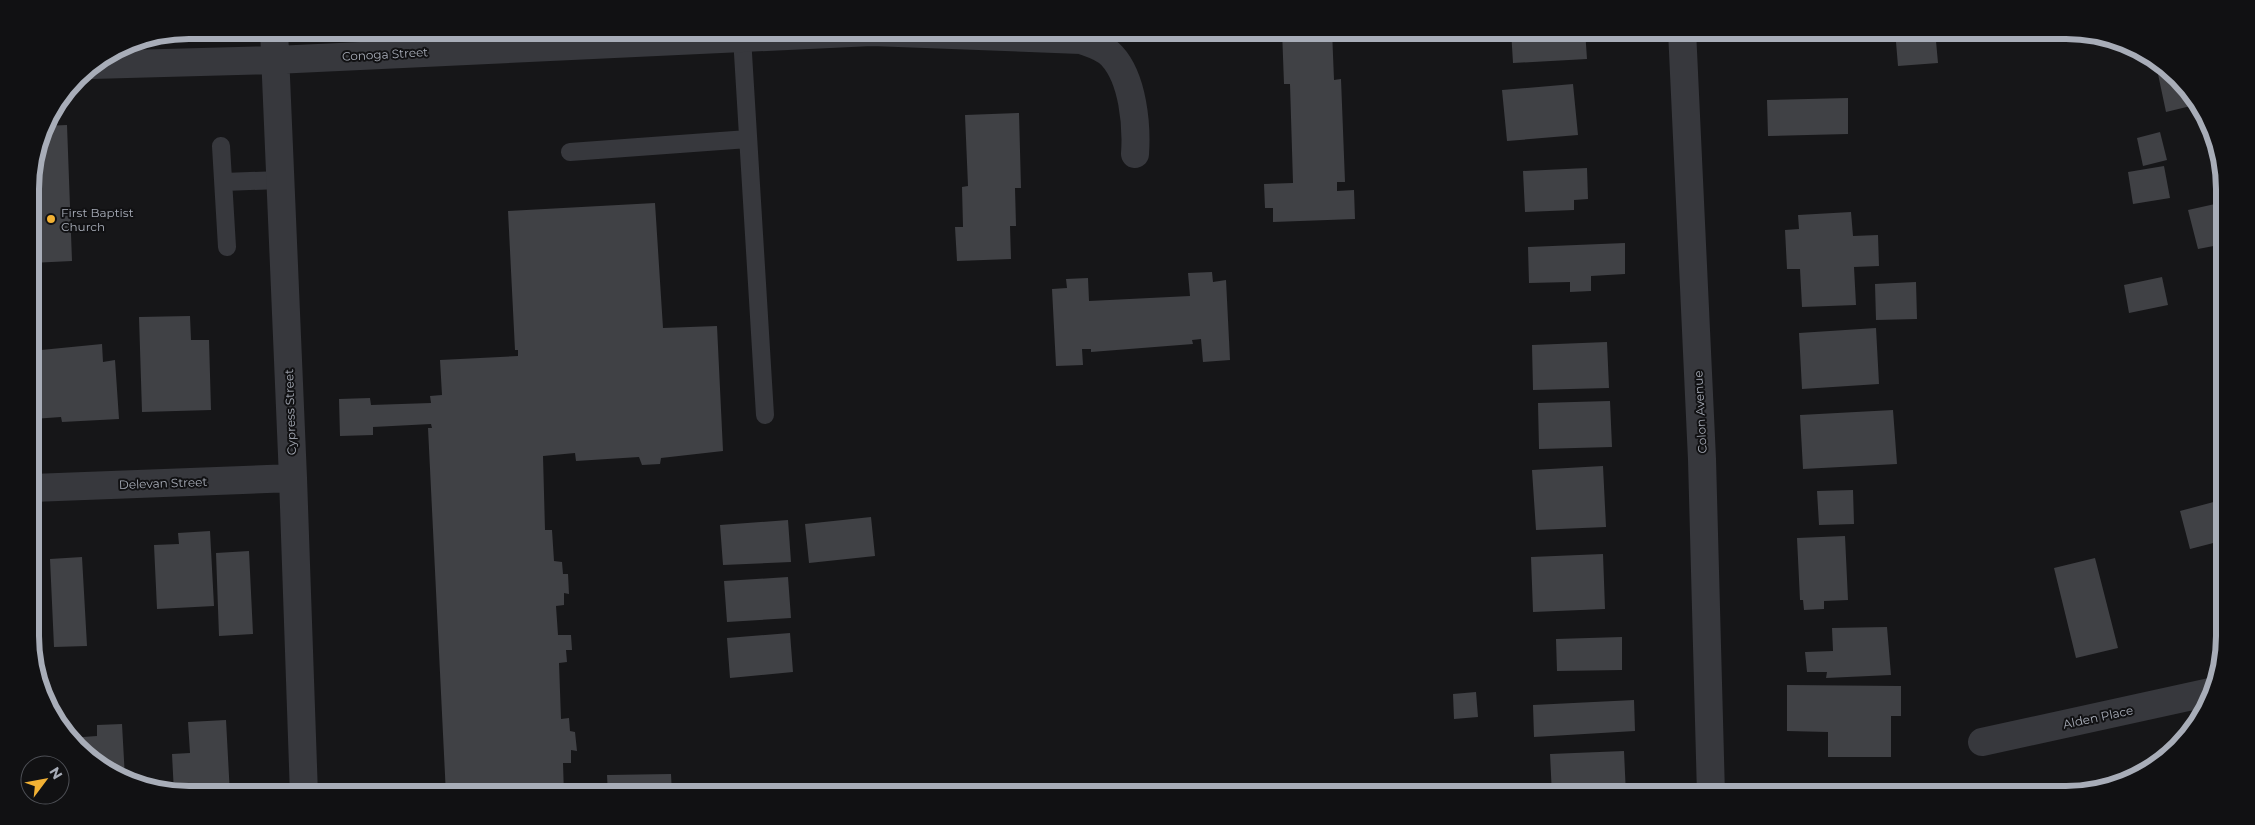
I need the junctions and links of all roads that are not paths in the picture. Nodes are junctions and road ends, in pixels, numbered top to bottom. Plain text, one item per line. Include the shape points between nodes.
1 (274, 39) edge
2 (537, 39) edge
3 (742, 39) edge
4 (1055, 39) edge
5 (1682, 39) edge
6 (469, 40) edge
7 (413, 41) edge
8 (275, 60) junction
9 (104, 65) edge
10 (748, 139) junction
11 (221, 146) dead end
12 (570, 152) dead end
13 (1135, 154) dead end
14 (280, 180) junction
15 (224, 182) junction
16 (227, 247) dead end
17 (765, 415) dead end
18 (293, 478) junction
19 (39, 488) edge
20 (2205, 693) edge
21 (1982, 742) dead end
22 (304, 786) edge
23 (1712, 786) edge

1 - 8 street, Cypress Street
2 - 6 street, Conoga Street
3 - 10 lane
4 - 13 street, Conoga Street via 1081,40 1098,45 1122,70 1134,110
5 - 23 street, Colon Avenue via 1702,459
6 - 7 street, Conoga Street
7 - 8 street, Conoga Street
8 - 9 street, Conoga Street
8 - 14 street, Cypress Street
10 - 12 lane
10 - 17 lane
11 - 15 lane
14 - 15 lane
14 - 18 street, Cypress Street
15 - 16 lane
18 - 19 street, Delevan Street
18 - 22 street, Cypress Street
20 - 21 street, Alden Place

